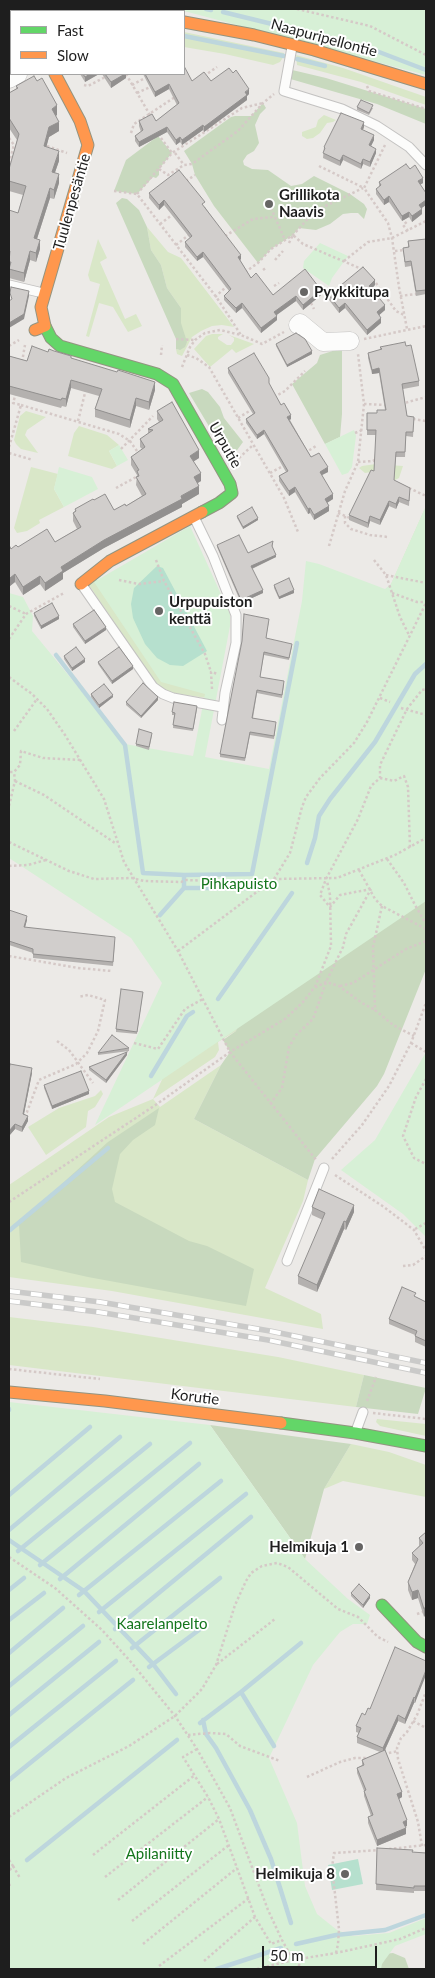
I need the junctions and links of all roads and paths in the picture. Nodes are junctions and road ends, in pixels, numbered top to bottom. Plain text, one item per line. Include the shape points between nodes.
1 (297, 9) edge
2 (185, 22) edge
3 (292, 44) junction
4 (426, 55) edge
5 (217, 67) dead end
6 (56, 75) edge
7 (109, 75) edge
8 (127, 75) edge
9 (145, 78) edge
10 (202, 78) edge
11 (80, 79) dead end
12 (426, 84) edge
13 (132, 85) junction
14 (150, 87) edge
15 (284, 91) junction
16 (369, 91) dead end
17 (137, 93) junction
18 (178, 94) edge
19 (263, 103) junction
20 (426, 109) edge
21 (150, 115) junction
22 (153, 122) edge
23 (156, 129) edge
24 (131, 133) dead end
25 (390, 134) junction
26 (9, 138) edge
27 (47, 146) edge
28 (22, 148) edge
29 (13, 150) junction
30 (173, 153) junction
31 (75, 155) dead end
32 (9, 163) edge
33 (184, 165) junction
34 (426, 165) edge
35 (319, 166) dead end
36 (159, 169) junction
37 (195, 175) dead end
38 (185, 182) edge
39 (364, 188) junction
40 (114, 191) dead end
41 (376, 191) edge
42 (137, 194) junction
43 (370, 196) junction
44 (271, 208) dead end
45 (172, 215) edge
46 (274, 217) junction
47 (408, 221) edge
48 (426, 221) edge
49 (160, 224) junction
50 (194, 230) edge
51 (408, 231) junction
52 (293, 235) junction
53 (224, 237) edge
54 (392, 238) junction
55 (285, 240) junction
56 (289, 243) dead end
57 (176, 245) junction
58 (405, 250) edge
59 (283, 251) dead end
60 (395, 251) junction
61 (276, 260) dead end
62 (344, 262) junction
63 (267, 267) dead end
64 (263, 270) dead end
65 (244, 273) edge
66 (279, 283) dead end
67 (229, 284) edge
68 (9, 285) edge
69 (274, 286) dead end
70 (46, 293) junction
71 (416, 294) edge
72 (400, 296) junction
73 (215, 297) junction
74 (336, 299) edge
75 (324, 301) dead end
76 (311, 304) edge
77 (314, 309) dead end
78 (404, 315) junction
79 (299, 323) joint
80 (426, 326) edge
81 (407, 329) junction
82 (241, 335) junction
83 (176, 340) dead end
84 (195, 340) junction
85 (350, 341) joint
86 (186, 355) junction
87 (359, 357) dead end
88 (305, 371) dead end
89 (173, 384) junction
90 (18, 387) edge
91 (87, 389) edge
92 (426, 397) edge
93 (269, 400) edge
94 (364, 404) junction
95 (391, 404) edge
96 (400, 404) edge
97 (21, 405) junction
98 (254, 409) edge
99 (153, 416) dead end
100 (63, 417) junction
101 (238, 418) junction
102 (412, 419) edge
103 (62, 421) dead end
104 (78, 421) junction
105 (426, 421) edge
106 (362, 430) junction
107 (355, 433) dead end
108 (130, 441) junction
109 (316, 446) dead end
110 (9, 447) edge
111 (121, 449) dead end
112 (9, 453) edge
113 (303, 454) edge
114 (140, 455) edge
115 (376, 459) edge
116 (33, 460) dead end
117 (358, 462) junction
118 (286, 464) edge
119 (270, 473) junction
120 (141, 474) edge
121 (116, 488) dead end
122 (409, 488) edge
123 (426, 496) edge
124 (338, 513) junction
125 (194, 516) junction
126 (345, 516) junction
127 (350, 518) edge
128 (298, 532) dead end
129 (388, 537) dead end
130 (149, 540) junction
131 (329, 546) dead end
132 (374, 560) dead end
133 (95, 574) junction
134 (386, 575) junction
135 (164, 581) junction
136 (426, 583) edge
137 (81, 584) junction
138 (392, 593) junction
139 (426, 603) edge
140 (9, 606) edge
141 (26, 614) junction
142 (409, 636) junction
143 (9, 639) edge
144 (211, 672) dead end
145 (9, 677) edge
146 (426, 689) edge
147 (380, 698) junction
148 (37, 699) junction
149 (390, 702) dead end
150 (222, 707) junction
151 (401, 708) dead end
152 (407, 710) junction
153 (426, 715) edge
154 (222, 720) dead end
155 (14, 731) dead end
156 (80, 760) junction
157 (12, 772) edge
158 (380, 778) junction
159 (15, 781) junction
160 (9, 806) edge
161 (426, 838) edge
162 (9, 842) edge
163 (117, 844) junction
164 (410, 848) junction
165 (386, 859) junction
166 (47, 860) junction
167 (9, 866) edge
168 (360, 870) junction
169 (132, 878) junction
170 (274, 878) junction
171 (326, 879) junction
172 (261, 889) junction
173 (371, 889) junction
174 (382, 906) junction
175 (330, 907) junction
176 (426, 924) edge
177 (426, 929) edge
178 (426, 941) edge
179 (178, 951) junction
180 (9, 956) edge
181 (112, 970) dead end
182 (373, 971) junction
183 (326, 982) junction
184 (339, 986) junction
185 (314, 988) junction
186 (78, 997) dead end
187 (203, 999) junction
188 (426, 1003) edge
189 (375, 1010) junction
190 (414, 1036) junction
191 (56, 1042) dead end
192 (134, 1043) dead end
193 (411, 1043) junction
194 (230, 1052) junction
195 (426, 1052) edge
196 (79, 1061) junction
197 (426, 1079) edge
198 (93, 1083) dead end
199 (270, 1104) junction
200 (17, 1117) edge
201 (426, 1164) edge
202 (324, 1168) junction
203 (9, 1202) edge
204 (426, 1223) edge
205 (414, 1230) junction
206 (426, 1251) edge
207 (426, 1256) edge
208 (287, 1261) dead end
209 (402, 1266) dead end
210 (376, 1376) dead end
211 (9, 1392) edge
212 (362, 1412) joint
213 (355, 1432) junction
214 (376, 1436) junction
215 (426, 1446) edge
216 (426, 1455) edge
217 (9, 1557) edge
218 (382, 1605) dead end
219 (426, 1611) edge
220 (414, 1614) dead end
221 (276, 1619) dead end
222 (368, 1629) dead end
223 (426, 1647) edge
224 (216, 1665) junction
225 (426, 1692) edge
226 (175, 1716) junction
227 (413, 1721) junction
228 (426, 1728) edge
229 (188, 1736) junction
230 (197, 1749) junction
231 (398, 1751) junction
232 (377, 1755) edge
233 (371, 1757) edge
234 (280, 1761) dead end
235 (194, 1776) junction
236 (307, 1777) dead end
237 (208, 1797) junction
238 (9, 1817) edge
239 (219, 1819) junction
240 (229, 1844) junction
241 (422, 1846) junction
242 (426, 1846) edge
243 (93, 1855) dead end
244 (9, 1860) edge
245 (13, 1866) junction
246 (238, 1868) junction
247 (9, 1871) edge
248 (105, 1877) dead end
249 (20, 1878) dead end
250 (249, 1898) junction
251 (118, 1900) dead end
252 (255, 1917) junction
253 (132, 1921) dead end
254 (426, 1928) edge
255 (282, 1940) junction
256 (143, 1944) dead end
257 (336, 1953) junction
258 (293, 1960) junction
259 (204, 1961) dead end
260 (159, 1966) dead end
261 (257, 1969) edge
262 (304, 1969) edge

1 - 4 path via 370,26
2 - 3 street, Naapuripellontie
3 - 12 street, Naapuripellontie
3 - 15 lane
5 - 10 path
6 - 70 street, Tuulenpesäntie via 80,121 88,145
7 - 11 path via 88,86
8 - 13 path
9 - 13 path
13 - 17 path
14 - 17 path
15 - 19 path
15 - 25 lane via 342,109
16 - 20 path
17 - 21 path
18 - 21 path
19 - 30 path via 242,108
19 - 33 path via 238,131 192,164
21 - 22 path
21 - 24 path via 134,124
23 - 30 path
25 - 34 lane via 409,147
25 - 39 path
26 - 29 path via 14,145
27 - 31 path
28 - 29 path
29 - 32 path
30 - 33 path
30 - 36 path
33 - 36 path via 168,176
35 - 39 path
36 - 42 path
37 - 38 path
39 - 43 path
39 - 52 path via 315,211
40 - 42 path
41 - 43 path
42 - 49 path
43 - 54 path via 388,222
44 - 46 path
45 - 49 path
46 - 53 path via 253,219
46 - 55 path
47 - 51 path via 403,225
48 - 51 path
49 - 57 path
50 - 57 path
51 - 54 path
52 - 55 path
52 - 56 path
52 - 62 path via 303,244
54 - 60 path
54 - 62 path via 368,242
55 - 65 path
57 - 73 path
58 - 60 path
59 - 61 path
60 - 72 path
62 - 78 path via 361,268 396,311
63 - 64 path
66 - 69 path
67 - 73 path
68 - 70 lane
70 - 89 street, Tuulenpesäntie via 40,328 60,346 157,374
71 - 72 path
72 - 78 path
73 - 82 path
74 - 75 path via 331,294
76 - 77 path
78 - 81 path
79 - 82 path via 262,344
79 - 85 street via 322,349
80 - 81 path
81 - 85 path
82 - 84 path via 213,330
83 - 84 path
84 - 86 path
86 - 89 path
86 - 101 path via 209,367
87 - 94 path
88 - 93 path via 285,391
89 - 125 street, Urputie via 225,474 232,493
90 - 97 path via 13,403
91 - 104 path
92 - 96 path
94 - 95 path
94 - 106 path
97 - 100 path
97 - 110 path
98 - 101 path
99 - 108 path
100 - 103 path
100 - 104 path
101 - 119 path
102 - 105 path
104 - 108 path
106 - 107 path
106 - 117 path
108 - 111 path
108 - 114 path
109 - 113 path
112 - 116 path
115 - 117 path
117 - 124 path via 349,478
118 - 119 path
119 - 128 path
120 - 121 path
122 - 123 path
124 - 126 path
124 - 131 path
125 - 130 street, Urputie
125 - 150 lane via 236,615 236,643
126 - 127 path
126 - 129 path via 345,523 351,529 370,536
130 - 133 street, Urputie via 110,561
130 - 135 path
132 - 134 path
133 - 135 path via 139,584
133 - 137 street, Urputie
134 - 136 path
134 - 138 path
135 - 144 path via 205,654
137 - 141 path
137 - 150 lane via 153,687 173,698
138 - 139 path
138 - 142 path
139 - 142 path
140 - 141 path
141 - 143 path
142 - 147 path
145 - 148 path
146 - 152 path
147 - 149 path
147 - 170 path via 354,743 306,797 290,853
148 - 155 path
148 - 156 path
150 - 154 lane
151 - 152 path
152 - 153 path
152 - 158 path via 380,765
156 - 157 path via 43,758 21,751 20,765
156 - 163 path via 104,799
157 - 159 path
158 - 164 path via 394,781 404,776 408,787
158 - 171 path via 371,786 358,819
159 - 160 path
159 - 163 path via 52,800
161 - 164 path
162 - 166 path
163 - 169 path
164 - 165 path
165 - 168 path
165 - 176 path via 404,882
166 - 167 path
166 - 169 path via 94,878
168 - 171 path
168 - 173 path
169 - 172 path via 144,881 243,882
169 - 179 path
170 - 171 path
170 - 172 path
171 - 175 path
171 - 175 path via 320,895
172 - 179 path
173 - 174 path
173 - 175 path via 340,895
173 - 183 path via 346,934
174 - 177 path
174 - 182 path via 373,947
175 - 185 path via 331,946
178 - 182 path via 406,949
179 - 187 path
180 - 181 path via 78,968
182 - 184 path via 353,983
182 - 189 path
183 - 184 path
183 - 185 path
183 - 199 path via 313,1019 296,1035 290,1047 282,1088
184 - 189 path
185 - 194 path via 285,1019
186 - 196 path via 105,1000 98,1031
187 - 192 path via 185,1009 158,1049
187 - 194 path
188 - 190 path
189 - 190 path
190 - 193 path
191 - 196 path
193 - 195 path
193 - 202 path via 377,1104
194 - 199 path
194 - 203 path
196 - 198 path
196 - 200 path via 39,1080 27,1112
197 - 201 path via 416,1096 403,1136 414,1158
199 - 202 path
202 - 205 path
202 - 208 lane
204 - 205 path
205 - 206 path
207 - 209 path via 413,1265
210 - 212 path
211 - 213 street, Korutie
212 - 213 lane
213 - 214 street, Korutie
214 - 215 street, Korutie
214 - 216 street, Korutie
217 - 226 path via 55,1588 90,1619
218 - 223 street via 417,1642
219 - 220 path
221 - 224 path
222 - 224 path via 358,1617 338,1609 288,1567 266,1564 251,1573 246,1581
224 - 226 path via 202,1689
225 - 227 path
226 - 229 path
226 - 238 path via 128,1746 66,1778
227 - 228 path
227 - 231 path via 401,1738
229 - 230 path
229 - 234 path via 226,1734 240,1746
230 - 235 path via 183,1757
230 - 255 path via 230,1808
231 - 232 path
231 - 241 path
233 - 236 path via 348,1760
235 - 237 path
235 - 243 path
237 - 239 path
237 - 248 path
239 - 240 path
239 - 251 path
240 - 246 path
240 - 253 path
241 - 242 path
241 - 257 path via 334,1853 332,1868 339,1929
244 - 245 path
245 - 247 path
245 - 249 path
246 - 250 path
246 - 256 path
250 - 252 path
250 - 260 path
252 - 255 path via 271,1944
252 - 259 path
254 - 257 path via 400,1939
255 - 258 path
257 - 258 path
258 - 261 path
258 - 262 path

